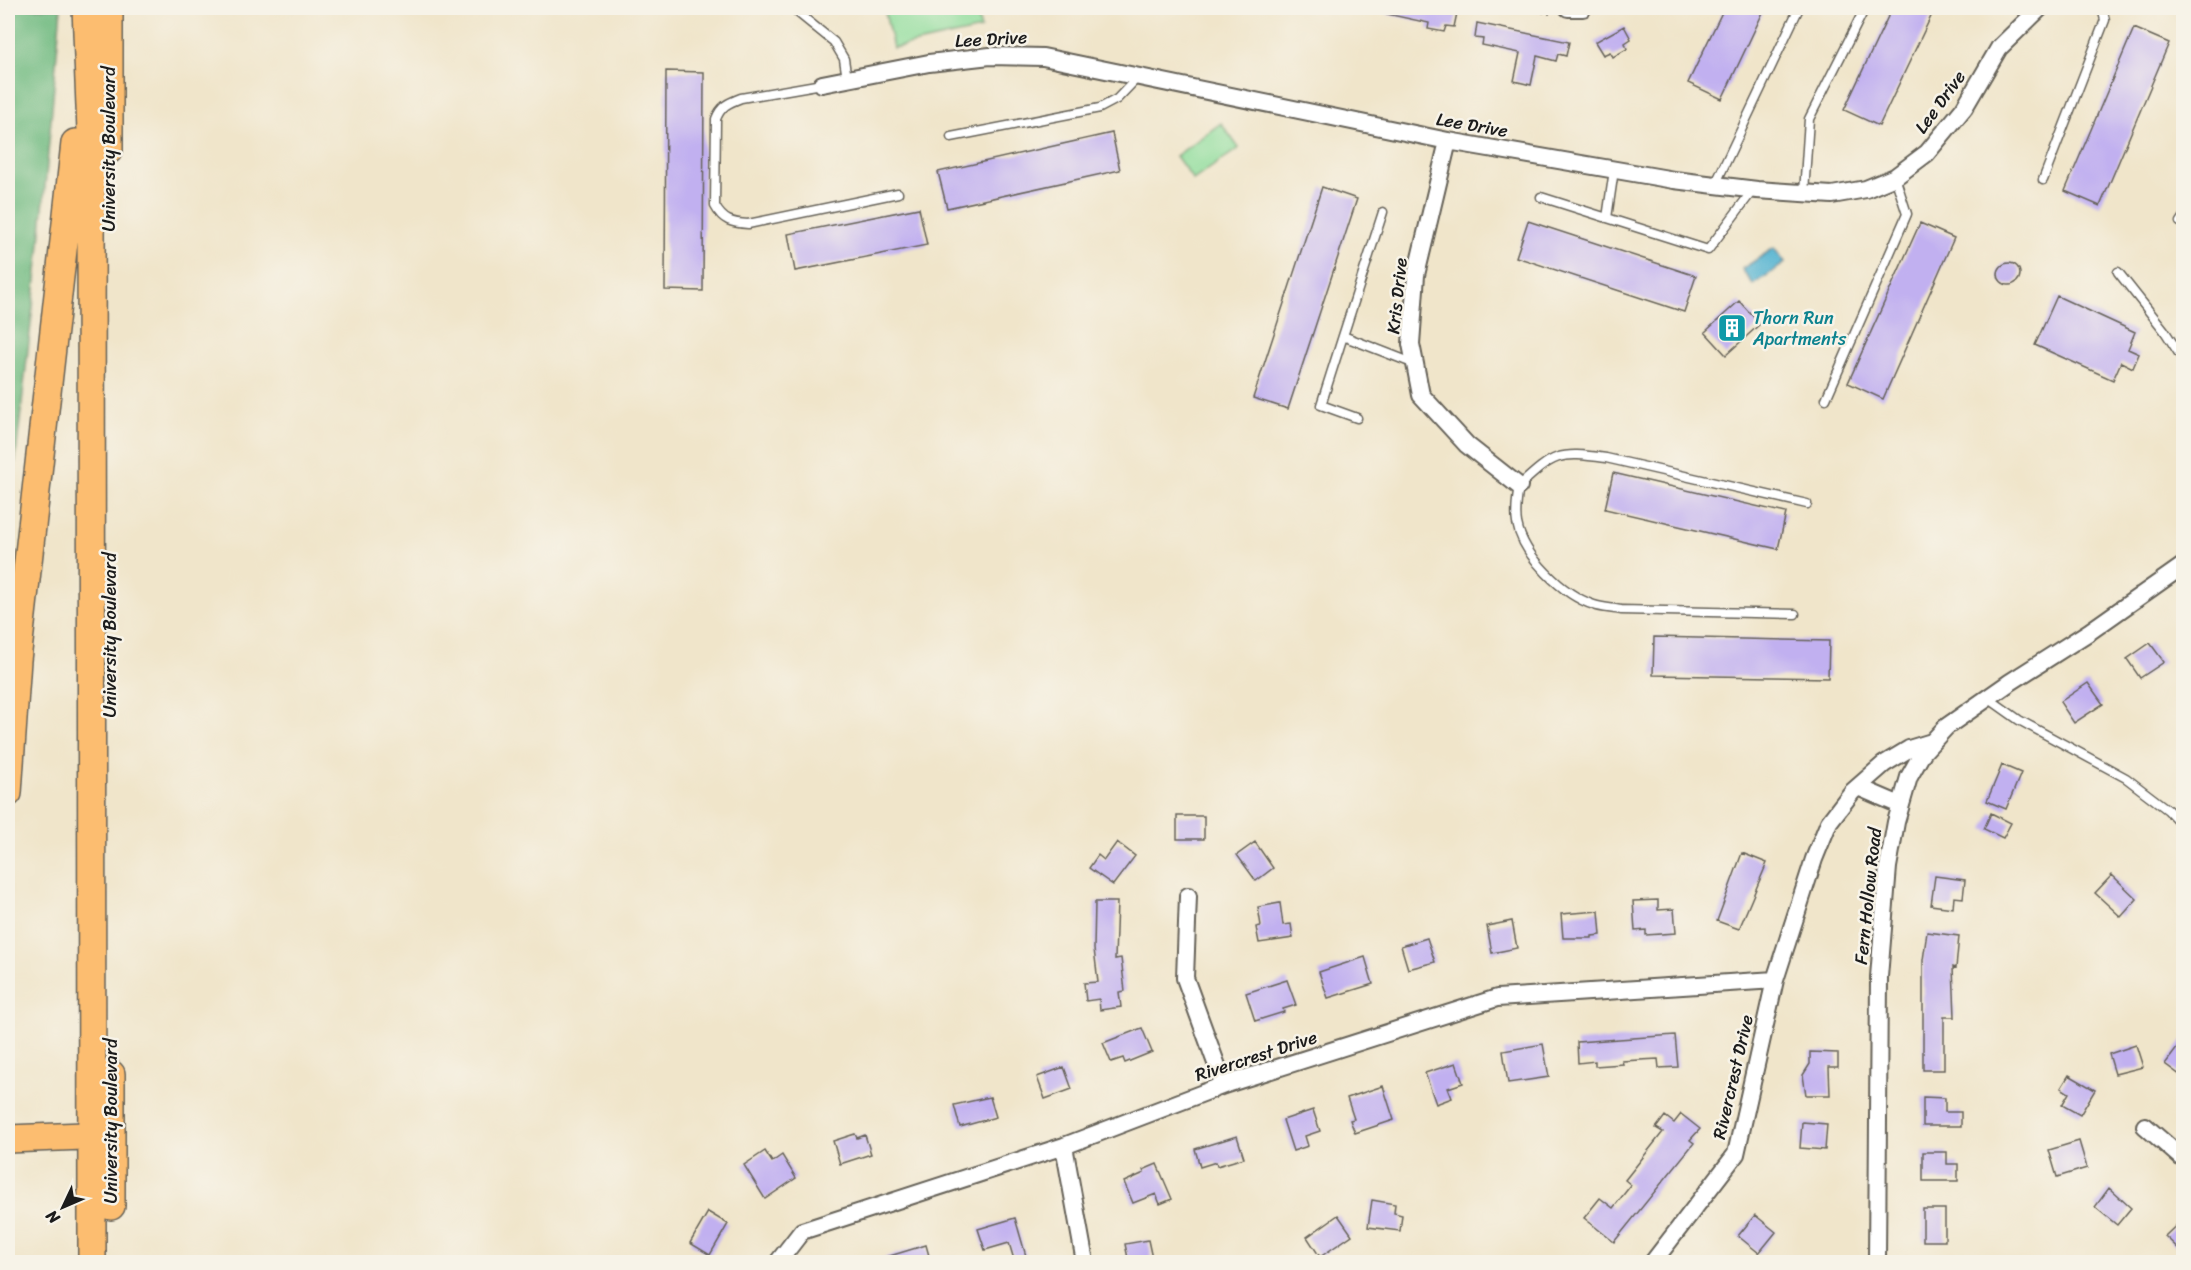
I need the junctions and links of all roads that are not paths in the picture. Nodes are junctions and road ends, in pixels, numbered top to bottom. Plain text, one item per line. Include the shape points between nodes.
1 (85, 8) edge
2 (109, 8) edge
3 (792, 8) edge
4 (1568, 8) edge
5 (1583, 8) edge
6 (1799, 8) edge
7 (1865, 8) edge
8 (2040, 8) edge
9 (2102, 8) edge
10 (1139, 76) junction
11 (847, 79) junction
12 (822, 84) joint
13 (951, 137) dead end
14 (1448, 141) junction
15 (1614, 170) junction
16 (1895, 177) junction
17 (2043, 180) dead end
18 (1715, 185) junction
19 (1753, 189) junction
20 (898, 193) dead end
21 (1804, 193) junction
22 (1541, 197) dead end
23 (1383, 212) dead end
24 (1606, 218) junction
25 (2118, 272) dead end
26 (1343, 336) junction
27 (2184, 361) edge
28 (1415, 364) junction
29 (1826, 399) dead end
30 (1357, 418) dead end
31 (1519, 486) junction
32 (1807, 504) dead end
33 (2184, 565) edge
34 (1795, 614) dead end
35 (1988, 698) junction
36 (1932, 742) junction
37 (1858, 787) junction
38 (8, 793) edge
39 (1900, 805) junction
40 (2184, 827) edge
41 (1188, 896) dead end
42 (1775, 980) junction
43 (1224, 1085) junction
44 (2145, 1126) dead end
45 (101, 1135) junction
46 (18, 1138) edge
47 (1064, 1146) junction
48 (2184, 1160) edge
49 (92, 1263) edge
50 (110, 1263) edge
51 (778, 1263) edge
52 (1084, 1263) edge
53 (1653, 1263) edge
54 (1877, 1263) edge

1 - 38 main road, University Boulevard via 72,174 18,649
1 - 45 main road via 91,131
2 - 45 main road, University Boulevard
3 - 11 lane via 834,42 844,59
4 - 5 street
6 - 18 lane
7 - 21 lane via 1809,119
8 - 16 street, Lee Drive via 1999,48 1964,108 1927,153
9 - 17 lane via 2104,20
10 - 11 street, Lee Drive via 1043,57 990,56
10 - 13 lane via 1117,99 1100,108
10 - 14 street, Lee Drive
11 - 12 street, Lee Drive
12 - 20 lane via 741,98 719,109 716,206 720,216 731,223 748,224
14 - 15 street, Lee Drive
14 - 28 street, Kris Drive via 1416,275 1411,344
15 - 18 street, Lee Drive
15 - 24 lane
16 - 21 street, Lee Drive via 1866,189 1832,195
16 - 29 lane via 1907,214
18 - 19 street, Lee Drive
19 - 21 street, Lee Drive
19 - 24 lane via 1708,250
22 - 24 lane
23 - 26 lane
25 - 27 lane
26 - 28 lane
26 - 30 lane via 1321,405
28 - 31 street, Kris Drive via 1421,395 1467,445
31 - 32 lane via 1546,461 1583,455
31 - 34 lane via 1517,524 1525,542 1544,571 1570,593 1594,606
33 - 35 street, Fern Hollow Road
35 - 36 street, Fern Hollow Road via 1946,727
35 - 40 lane via 2019,720 2126,778
36 - 37 street, Rivercrest Drive via 1897,755
36 - 39 street, Fern Hollow Road via 1910,777
37 - 39 street
37 - 42 street, Rivercrest Drive via 1839,807 1821,841
39 - 54 street, Fern Hollow Road via 1888,867 1879,977
41 - 43 street via 1185,978
42 - 43 street, Rivercrest Drive via 1497,998
42 - 53 street, Rivercrest Drive via 1736,1154
43 - 47 street, Rivercrest Drive
44 - 48 street
45 - 46 main road
45 - 49 main road
45 - 50 main road, University Boulevard
47 - 51 street, Rivercrest Drive via 802,1232
47 - 52 street

